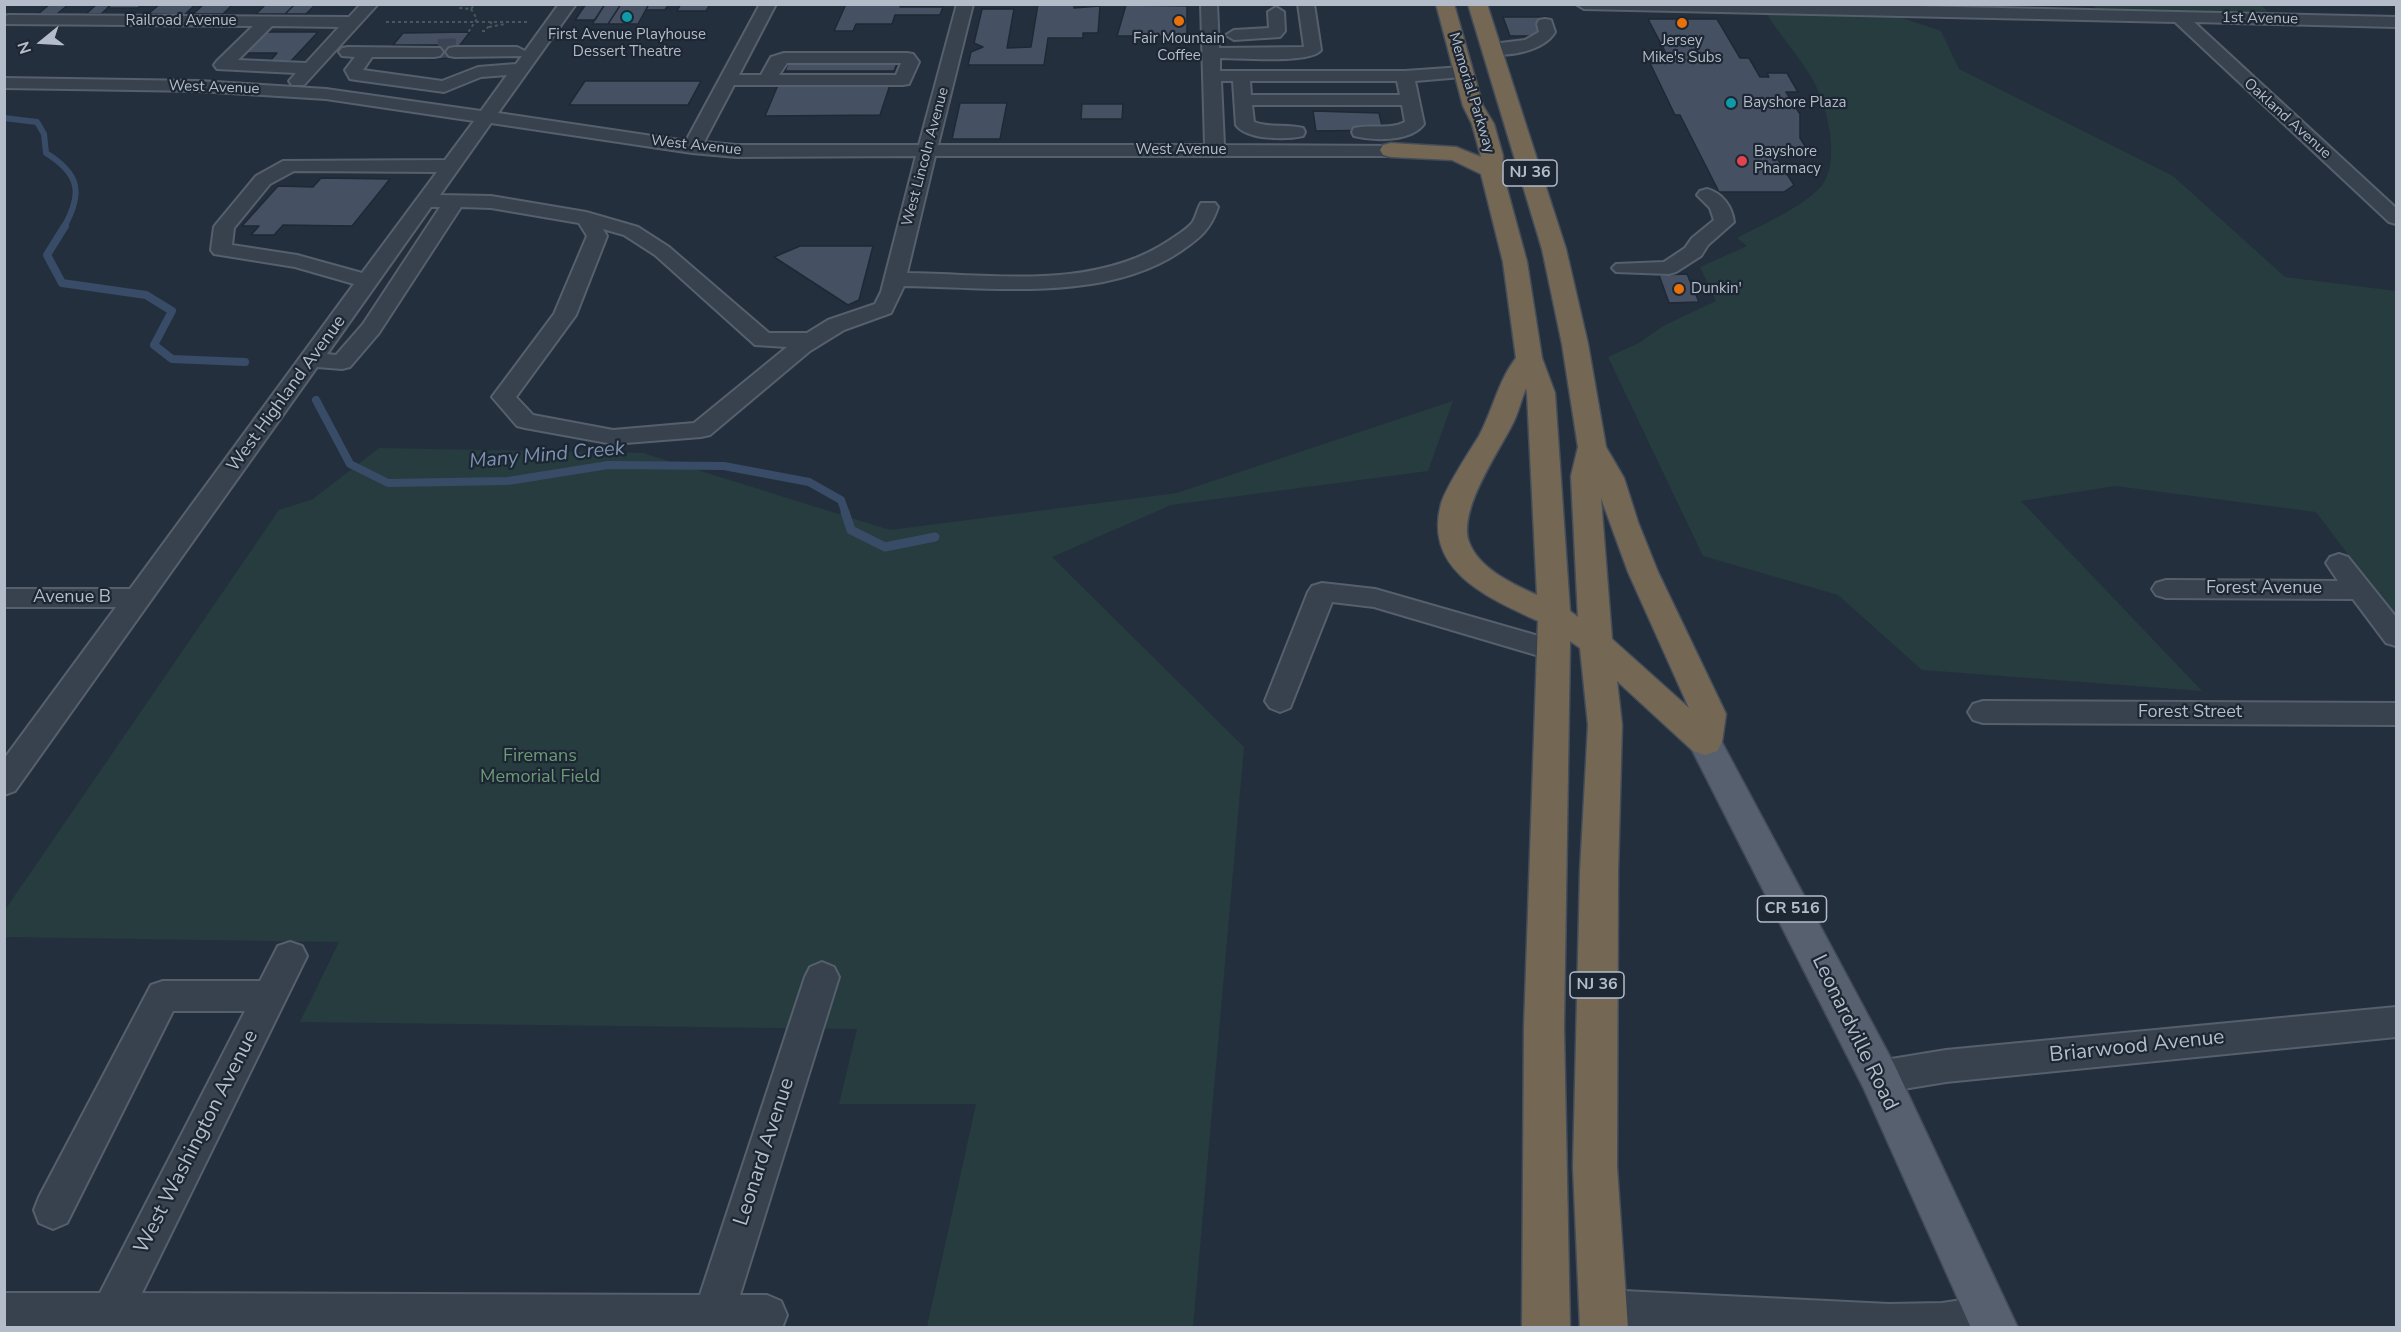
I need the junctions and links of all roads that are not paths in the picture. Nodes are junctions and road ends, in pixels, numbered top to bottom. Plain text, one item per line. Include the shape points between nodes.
1 (31, 4) edge
2 (370, 4) edge
3 (568, 4) edge
4 (768, 4) edge
5 (965, 4) edge
6 (1209, 4) edge
7 (1306, 4) edge
8 (1445, 4) edge
9 (1477, 4) edge
10 (1584, 4) edge
11 (2264, 4) edge
12 (1724, 6) edge
13 (1276, 12) dead end
14 (1543, 17) dead end
15 (2180, 18) junction
16 (2282, 20) junction
17 (268, 21) junction
18 (7, 22) edge
19 (353, 22) junction
20 (2397, 22) edge
21 (1211, 44) junction
22 (1492, 49) junction
23 (534, 51) junction
24 (325, 52) junction
25 (367, 52) junction
26 (310, 68) junction
27 (521, 69) junction
28 (1462, 72) junction
29 (1406, 76) junction
30 (925, 79) junction
31 (728, 80) junction
32 (1212, 81) junction
33 (4, 83) edge
34 (1242, 88) junction
35 (288, 91) junction
36 (1411, 100) junction
37 (1473, 106) junction
38 (488, 116) junction
39 (692, 147) junction
40 (1215, 150) junction
41 (1391, 150) junction
42 (927, 151) junction
43 (452, 166) junction
44 (1491, 170) junction
45 (1707, 195) dead end
46 (457, 200) junction
47 (426, 201) junction
48 (1208, 207) dead end
49 (586, 218) junction
50 (2397, 218) edge
51 (1623, 268) dead end
52 (896, 279) junction
53 (369, 281) junction
54 (811, 340) junction
55 (1529, 358) junction
56 (312, 360) junction
57 (1592, 447) junction
58 (2339, 563) dead end
59 (2166, 589) dead end
60 (2362, 590) junction
61 (4, 598) edge
62 (140, 598) junction
63 (1554, 633) junction
64 (2397, 636) edge
65 (1596, 643) junction
66 (1280, 701) dead end
67 (1983, 712) dead end
68 (2397, 714) edge
69 (1705, 742) junction
70 (4, 783) edge
71 (290, 956) dead end
72 (822, 977) dead end
73 (270, 996) junction
74 (2397, 1022) edge
75 (1879, 1077) junction
76 (53, 1210) dead end
77 (4, 1313) edge
78 (767, 1315) dead end
79 (1603, 1319) edge
80 (107, 1320) edge
81 (711, 1321) edge
82 (1992, 1322) edge
83 (1546, 1328) edge

1 - 18 street
2 - 19 street
3 - 23 street, West Highland Avenue
4 - 31 street
5 - 30 street, West Lincoln Avenue
6 - 21 street
7 - 21 street via 1313,50 1303,53
8 - 28 highway, Memorial Parkway / NJ 36
9 - 22 highway, Memorial Parkway / NJ 36
10 - 12 street, 1st Avenue
11 - 16 street
12 - 15 street, 1st Avenue
13 - 21 street via 1274,33
14 - 22 street via 1547,32 1543,39
15 - 16 street, 1st Avenue
15 - 50 street, Oakland Avenue
16 - 20 street, 1st Avenue
17 - 18 street, Railroad Avenue
17 - 19 street, Railroad Avenue
17 - 26 street via 223,65
19 - 24 street
21 - 32 street
22 - 57 highway, Memorial Parkway / NJ 36 via 1554,249
23 - 25 street via 392,57 386,52
23 - 27 street, West Highland Avenue
24 - 25 street
24 - 26 street
25 - 27 street via 354,70 356,75 444,87 478,72
26 - 35 street
27 - 38 street, West Highland Avenue
28 - 29 street
28 - 37 highway, Memorial Parkway / NJ 36
29 - 34 street
29 - 36 street
30 - 31 street via 907,58 790,58 777,60 767,80
30 - 42 street, West Lincoln Avenue
31 - 39 street
32 - 34 street
32 - 40 street
33 - 35 street, West Avenue
34 - 36 street
34 - 36 street via 1245,125 1264,132 1399,132 1415,124
35 - 38 street, West Avenue
37 - 41 highway via 1457,132 1434,142
37 - 44 highway, Memorial Parkway / NJ 36 via 1483,124 1492,156
38 - 39 street, West Avenue
38 - 43 street, West Highland Avenue
39 - 42 street, West Avenue via 736,151
40 - 41 street, West Avenue
40 - 42 street, West Avenue
41 - 44 highway via 1456,154
42 - 52 street, West Lincoln Avenue
43 - 47 street, West Highland Avenue
43 - 53 street via 290,165 263,180 224,226 221,250 297,261
44 - 55 highway, Memorial Parkway / NJ 36 via 1515,262
45 - 51 street via 1716,200 1724,222 1699,242 1694,252 1669,268
46 - 47 street
46 - 49 street
46 - 56 street via 371,328 342,362
47 - 53 street, West Highland Avenue
48 - 52 street via 1202,224 1170,253 1136,268 1046,281
49 - 54 street via 631,231 662,251 763,340
49 - 54 street via 597,236 565,315 504,397 525,421 613,437 701,430
52 - 54 street, West Lincoln Avenue via 884,308 836,325
53 - 56 street, West Highland Avenue
55 - 63 highway, NJ 36 via 1541,393
55 - 63 highway via 1516,374 1499,424 1456,504 1453,540 1463,559 1479,576
56 - 62 street, West Highland Avenue
57 - 65 highway, NJ 36 via 1585,476
57 - 69 highway via 1610,478 1643,572 1709,714
58 - 60 street
59 - 60 street, Forest Avenue
60 - 64 street
61 - 62 street, Avenue B
62 - 70 street, West Highland Avenue
63 - 65 highway
63 - 66 street via 1375,598 1322,592
63 - 83 highway, NJ 36 via 1544,1027
65 - 69 highway
65 - 79 highway, NJ 36 via 1605,725 1595,1167
67 - 68 street, Forest Street
69 - 75 main road, Leonardville Road / CR 516
71 - 73 street, West Washington Avenue
72 - 81 street, Leonard Avenue
73 - 76 street via 163,996
73 - 80 street, West Washington Avenue
74 - 75 street, Briarwood Avenue via 1946,1066
75 - 82 main road, Leonardville Road / CR 516
77 - 80 street
78 - 81 street
79 - 82 street
80 - 81 street

